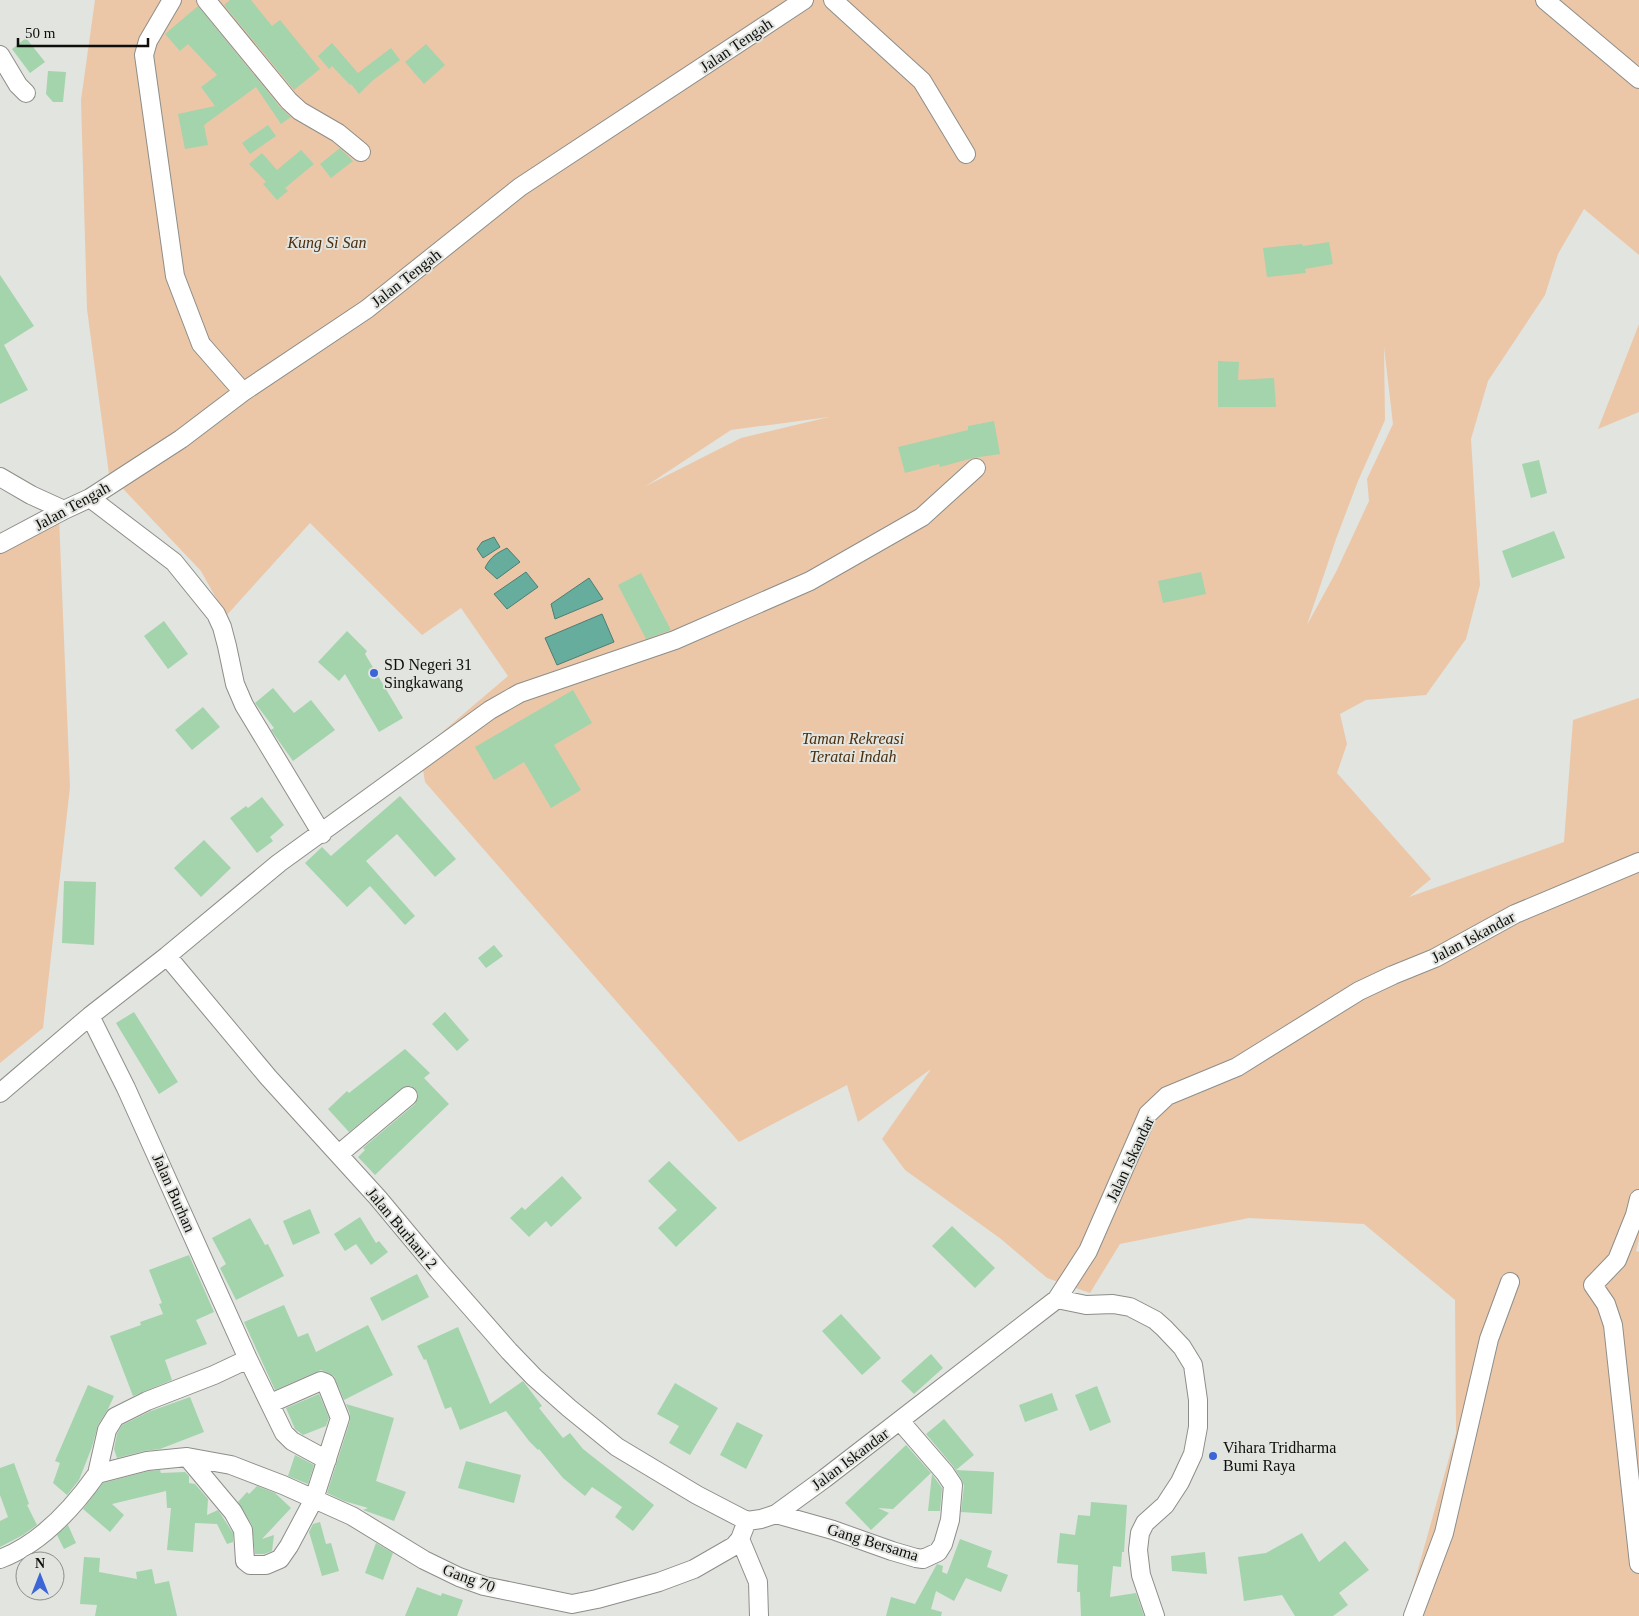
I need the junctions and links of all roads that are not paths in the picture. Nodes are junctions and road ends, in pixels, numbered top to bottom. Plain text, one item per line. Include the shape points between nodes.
1 (172, 0) edge
2 (206, 0) edge
3 (804, 0) edge
4 (833, 0) edge
5 (1545, 0) edge
6 (0, 55) edge
7 (1639, 79) edge
8 (26, 93) dead end
9 (361, 152) dead end
10 (966, 154) dead end
11 (243, 392) junction
12 (976, 468) dead end
13 (0, 477) edge
14 (90, 498) junction
15 (64, 510) junction
16 (0, 544) edge
17 (322, 834) junction
18 (1639, 862) edge
19 (167, 956) junction
20 (90, 1016) junction
21 (0, 1093) edge
22 (408, 1096) dead end
23 (339, 1154) junction
24 (1639, 1199) edge
25 (1510, 1282) dead end
26 (1057, 1300) junction
27 (248, 1359) junction
28 (271, 1403) junction
29 (900, 1421) junction
30 (187, 1457) junction
31 (327, 1460) junction
32 (97, 1474) junction
33 (314, 1499) junction
34 (776, 1514) junction
35 (746, 1522) junction
36 (740, 1539) junction
37 (0, 1559) edge
38 (1639, 1564) edge
39 (759, 1616) edge
40 (1155, 1616) edge
41 (1413, 1616) edge

1 - 11 street via 148,41 144,56 175,276 201,344
2 - 9 street via 289,101
3 - 11 street, Jalan Tengah via 520,188 367,309
4 - 10 street via 922,81
5 - 7 street
6 - 8 street
11 - 14 street, Jalan Tengah via 181,439
12 - 17 street via 922,517 810,581 675,640 520,693 490,710
13 - 15 street via 31,496
14 - 15 street, Jalan Tengah
14 - 17 street via 174,562 216,614 244,705
15 - 16 street, Jalan Tengah
17 - 19 street via 279,863
18 - 26 street, Jalan Iskandar via 1515,914 1435,958 1359,991 1237,1066 1167,1096 1148,1114 1088,1251
19 - 20 street
19 - 23 street, Jalan Burhani 2 via 268,1077
20 - 21 street
20 - 27 street, Jalan Burhan via 130,1096
22 - 23 street
23 - 35 street, Jalan Burhani 2 via 509,1351 568,1408 617,1447
24 - 38 street via 1617,1260 1593,1284 1614,1325
25 - 41 street via 1489,1339 1444,1533
26 - 29 street, Jalan Iskandar
26 - 40 street via 1130,1307 1164,1328 1193,1365 1198,1400 1193,1454 1180,1482 1164,1505 1144,1523 1140,1533 1141,1575
27 - 28 street, Jalan Burhan
27 - 32 street via 115,1417 106,1430
28 - 31 street, Jalan Burhan via 284,1433 292,1441
28 - 31 street via 316,1382 326,1383 340,1418
29 - 34 street, Jalan Iskandar
29 - 34 street, Gang Bersama via 953,1485 950,1520 938,1552 923,1559 916,1558
30 - 32 street, Gang 70 via 147,1461
30 - 33 street, Gang 70 via 231,1465
30 - 33 street via 244,1530 244,1555 250,1565 266,1565 280,1559
31 - 33 street
32 - 37 street via 75,1503 42,1534
33 - 36 street, Gang 70 via 352,1516 458,1577 484,1586 572,1604 672,1578 717,1556
34 - 35 street, Jalan Iskandar
35 - 36 street
36 - 39 street via 758,1582

